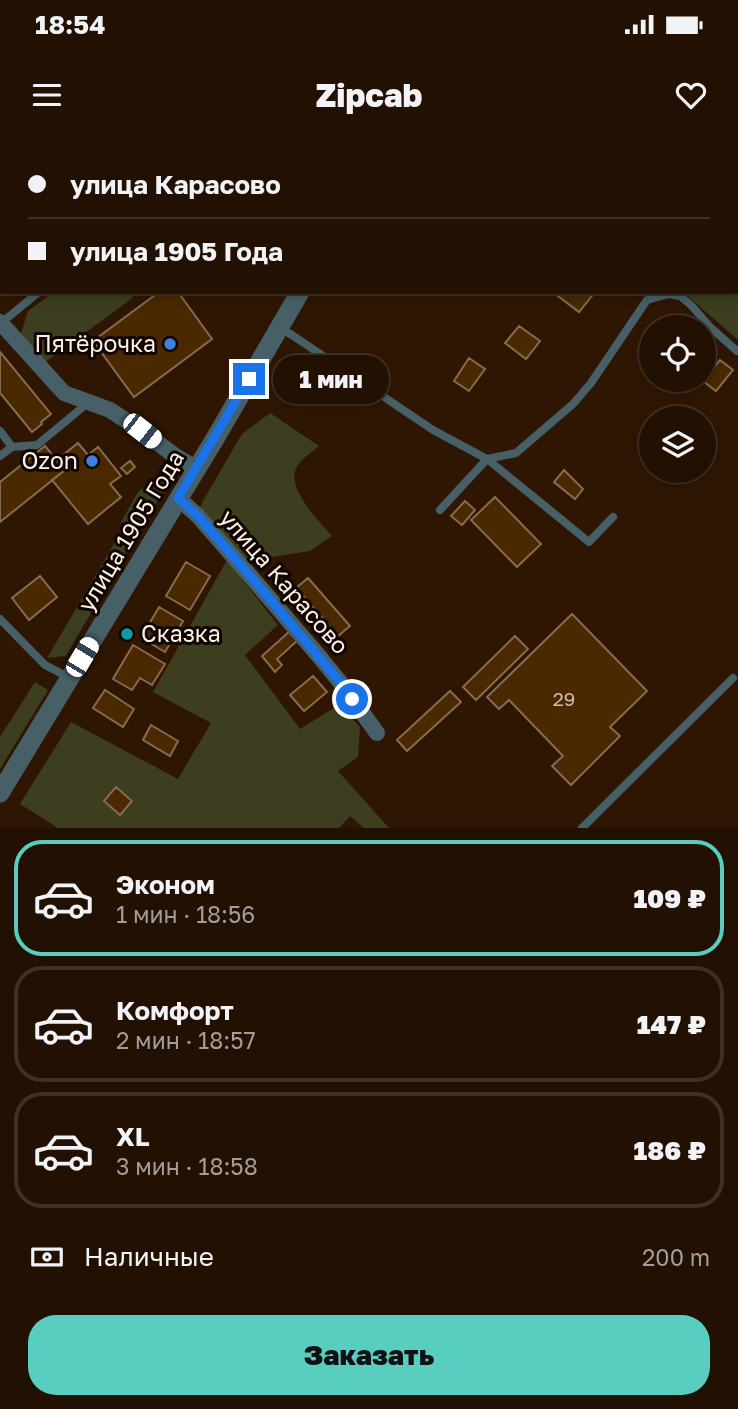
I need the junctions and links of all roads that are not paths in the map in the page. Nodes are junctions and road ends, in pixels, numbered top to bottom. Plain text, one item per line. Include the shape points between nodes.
1 (36, 294) edge
2 (299, 294) edge
3 (0, 322) edge
4 (278, 328) junction
5 (737, 351) edge
6 (89, 401) junction
7 (0, 431) edge
8 (12, 447) junction
9 (0, 456) edge
10 (487, 459) junction
11 (197, 469) junction
12 (178, 498) junction
13 (440, 509) dead end
14 (613, 517) dead end
15 (0, 619) edge
16 (70, 678) junction
17 (733, 678) dead end
18 (377, 733) dead end
19 (0, 793) edge
20 (582, 828) edge

1 - 3 lane
2 - 4 street, улица 1905 Года
3 - 6 street via 64,393
4 - 10 lane via 433,430
4 - 11 street, улица 1905 Года
5 - 10 lane via 680,296 648,300 573,404 516,453
6 - 8 lane via 37,445
6 - 11 street via 110,410
7 - 8 lane
8 - 9 lane
10 - 13 lane
10 - 14 lane via 589,542
11 - 12 street, улица 1905 Года
12 - 16 street, улица 1905 Года
12 - 18 street, улица Карасово via 318,655
15 - 16 lane via 45,665
16 - 19 street, улица 1905 Года
17 - 20 lane

